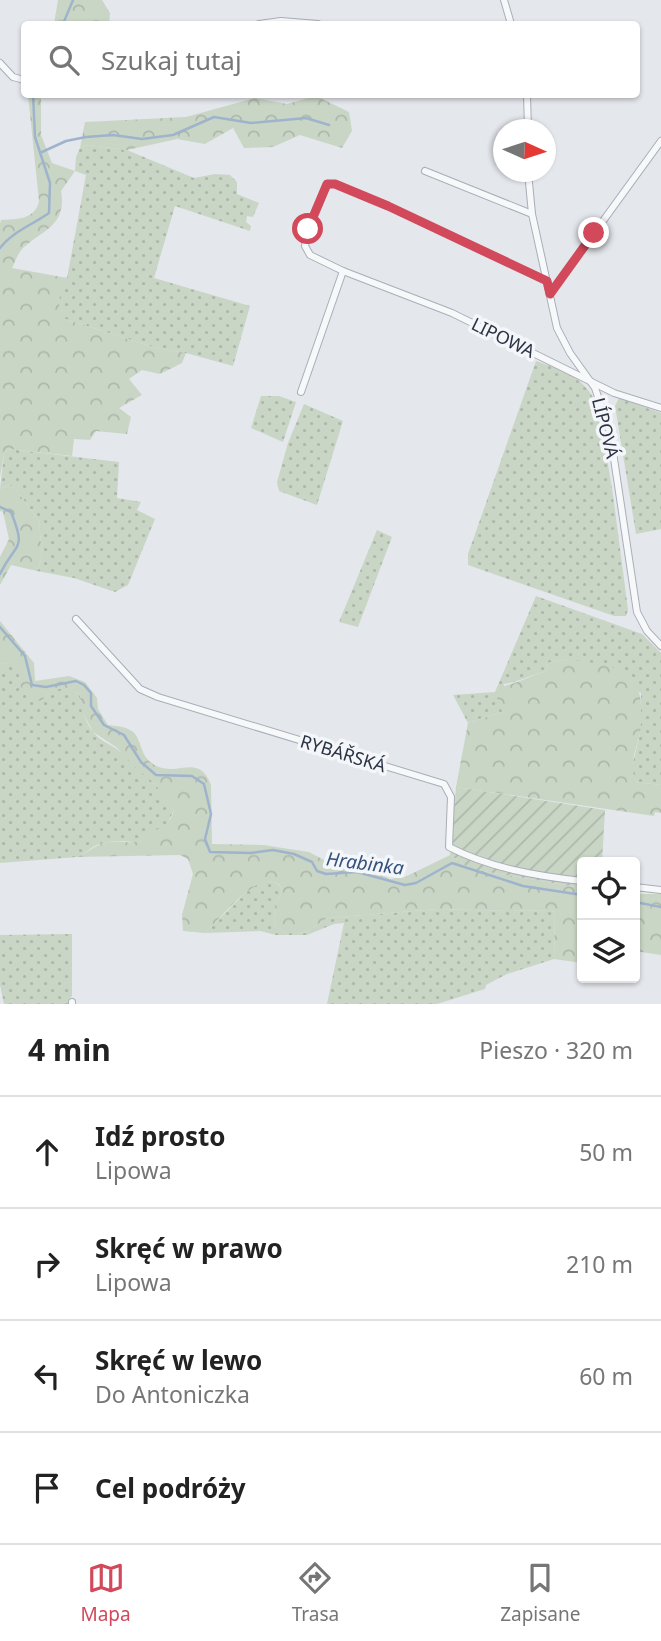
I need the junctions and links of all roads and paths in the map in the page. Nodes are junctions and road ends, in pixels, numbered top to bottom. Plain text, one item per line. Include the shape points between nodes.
1 (504, 0) edge
2 (510, 21) edge
3 (0, 63) edge
4 (21, 79) edge
5 (527, 98) edge
6 (528, 119) edge
7 (661, 141) edge
8 (425, 171) dead end
9 (529, 182) edge
10 (532, 214) junction
11 (343, 271) junction
12 (547, 281) junction
13 (550, 294) junction
14 (587, 379) junction
15 (301, 392) dead end
16 (661, 408) edge
17 (76, 619) dead end
18 (661, 646) edge
19 (577, 880) edge
20 (640, 888) edge
21 (661, 890) edge

1 - 2 street
3 - 4 street
5 - 6 street
7 - 13 street
8 - 10 street
9 - 10 street, LÍPOVÁ
10 - 12 street, LÍPOVÁ
11 - 12 street, LIPOWA via 310,255 305,247 327,184 388,206
11 - 14 street, LIPOWA via 452,313
11 - 15 street
12 - 13 street, LÍPOVÁ
13 - 14 street, LÍPOVÁ via 557,328
14 - 16 street, LIPOWA
14 - 18 street, LÍPOVÁ via 595,388 610,432 636,612
17 - 19 street, RYBÁŘSKÁ via 140,689 444,784 451,797 449,847 475,860
20 - 21 street

